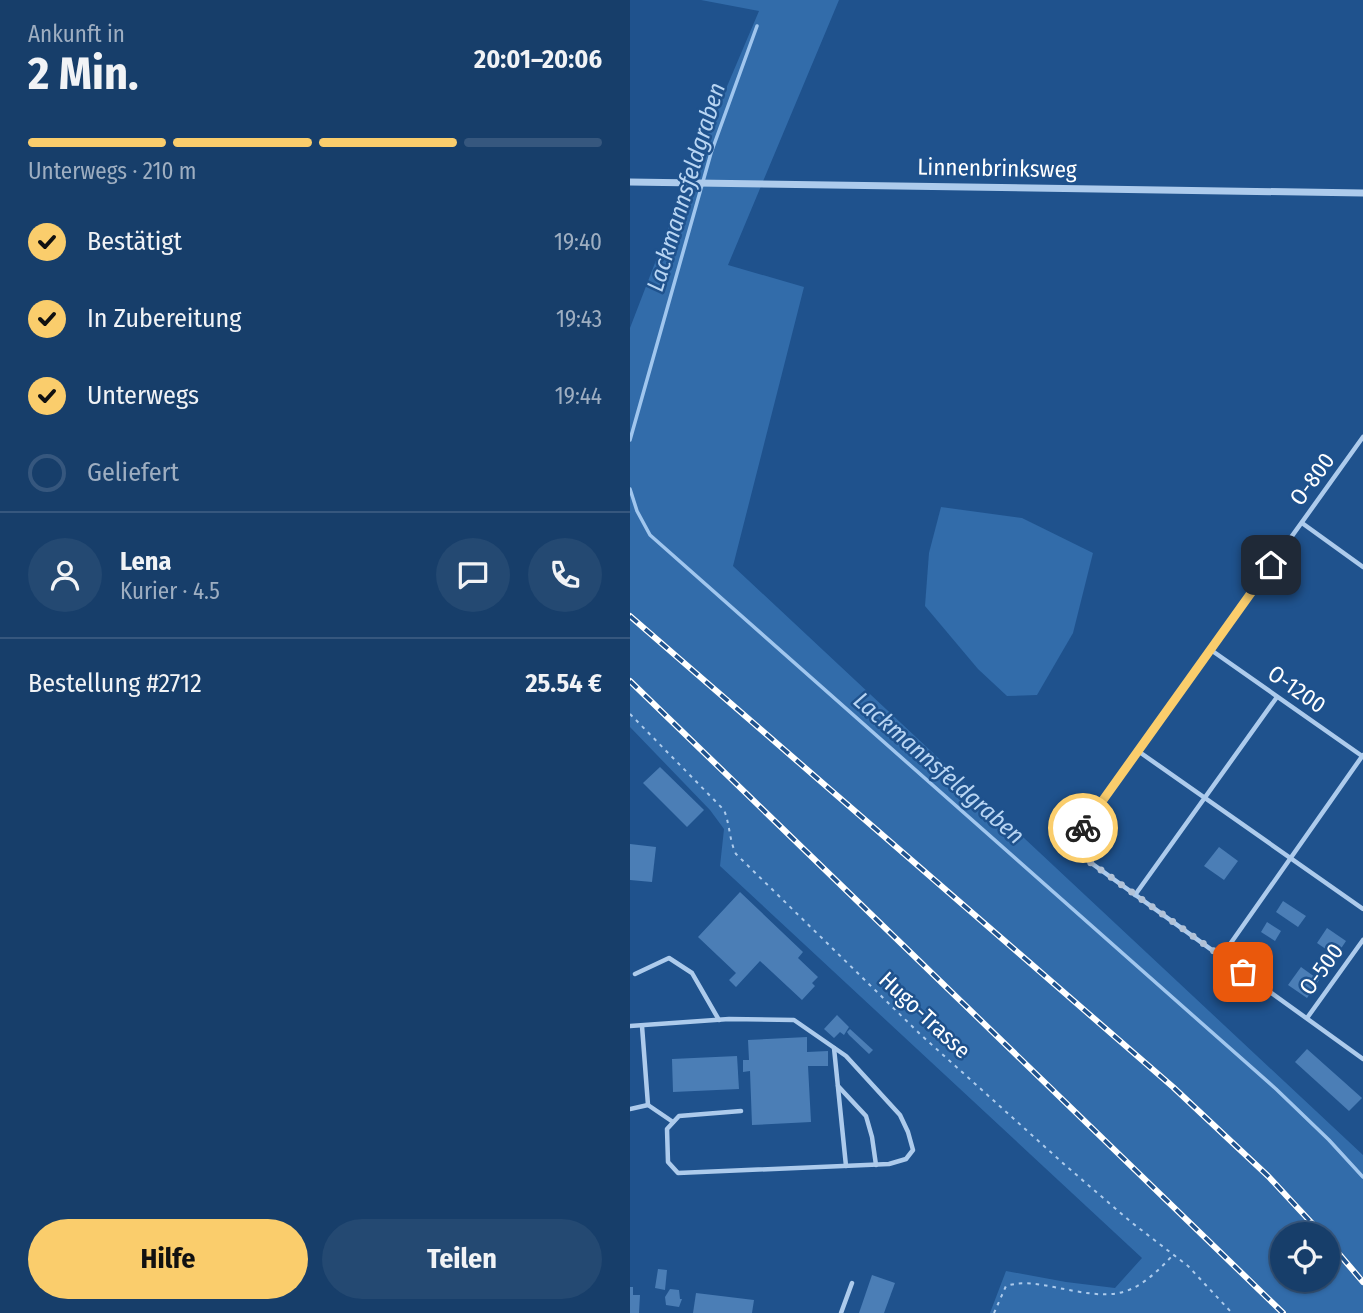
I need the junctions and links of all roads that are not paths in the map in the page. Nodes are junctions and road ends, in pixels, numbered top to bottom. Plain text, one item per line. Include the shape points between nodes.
1 (630, 182) edge
2 (1363, 193) edge
3 (1363, 438) edge
4 (1302, 523) junction
5 (1363, 567) edge
6 (1211, 650) junction
7 (1277, 696) junction
8 (1138, 751) junction
9 (1363, 756) edge
10 (1205, 797) junction
11 (1291, 858) junction
12 (1135, 895) junction
13 (1363, 909) edge
14 (1363, 940) edge
15 (1221, 957) junction
16 (635, 974) dead end
17 (1307, 1018) junction
18 (719, 1020) junction
19 (642, 1025) junction
20 (630, 1026) edge
21 (834, 1047) junction
22 (1363, 1059) edge
23 (837, 1085) junction
24 (648, 1105) junction
25 (630, 1109) edge
26 (741, 1111) dead end
27 (673, 1122) junction
28 (876, 1165) junction
29 (846, 1166) junction
30 (852, 1283) dead end
31 (841, 1313) edge

1 - 2 street, Linnenbrinksweg
3 - 4 lane, O-800
4 - 5 lane
4 - 6 lane, O-800
6 - 7 lane, O-1200
6 - 8 lane, O-800
7 - 9 lane, O-1200
7 - 10 lane
8 - 10 lane
8 - 12 lane, O-800 via 1069,847
9 - 11 lane
10 - 11 lane
10 - 12 lane
11 - 13 lane
11 - 15 lane
12 - 15 lane
14 - 17 lane, O-500
15 - 17 lane
16 - 18 lane via 668,958 692,973
17 - 22 lane
18 - 19 lane
18 - 21 lane via 794,1020
19 - 20 lane
19 - 24 lane
21 - 23 lane
21 - 28 lane via 900,1115 908,1132 913,1150 906,1159
23 - 28 lane via 866,1116
23 - 29 lane
24 - 25 lane
24 - 27 lane
26 - 27 lane via 679,1116
27 - 29 lane via 667,1129 668,1162 678,1173
28 - 29 lane
30 - 31 lane

